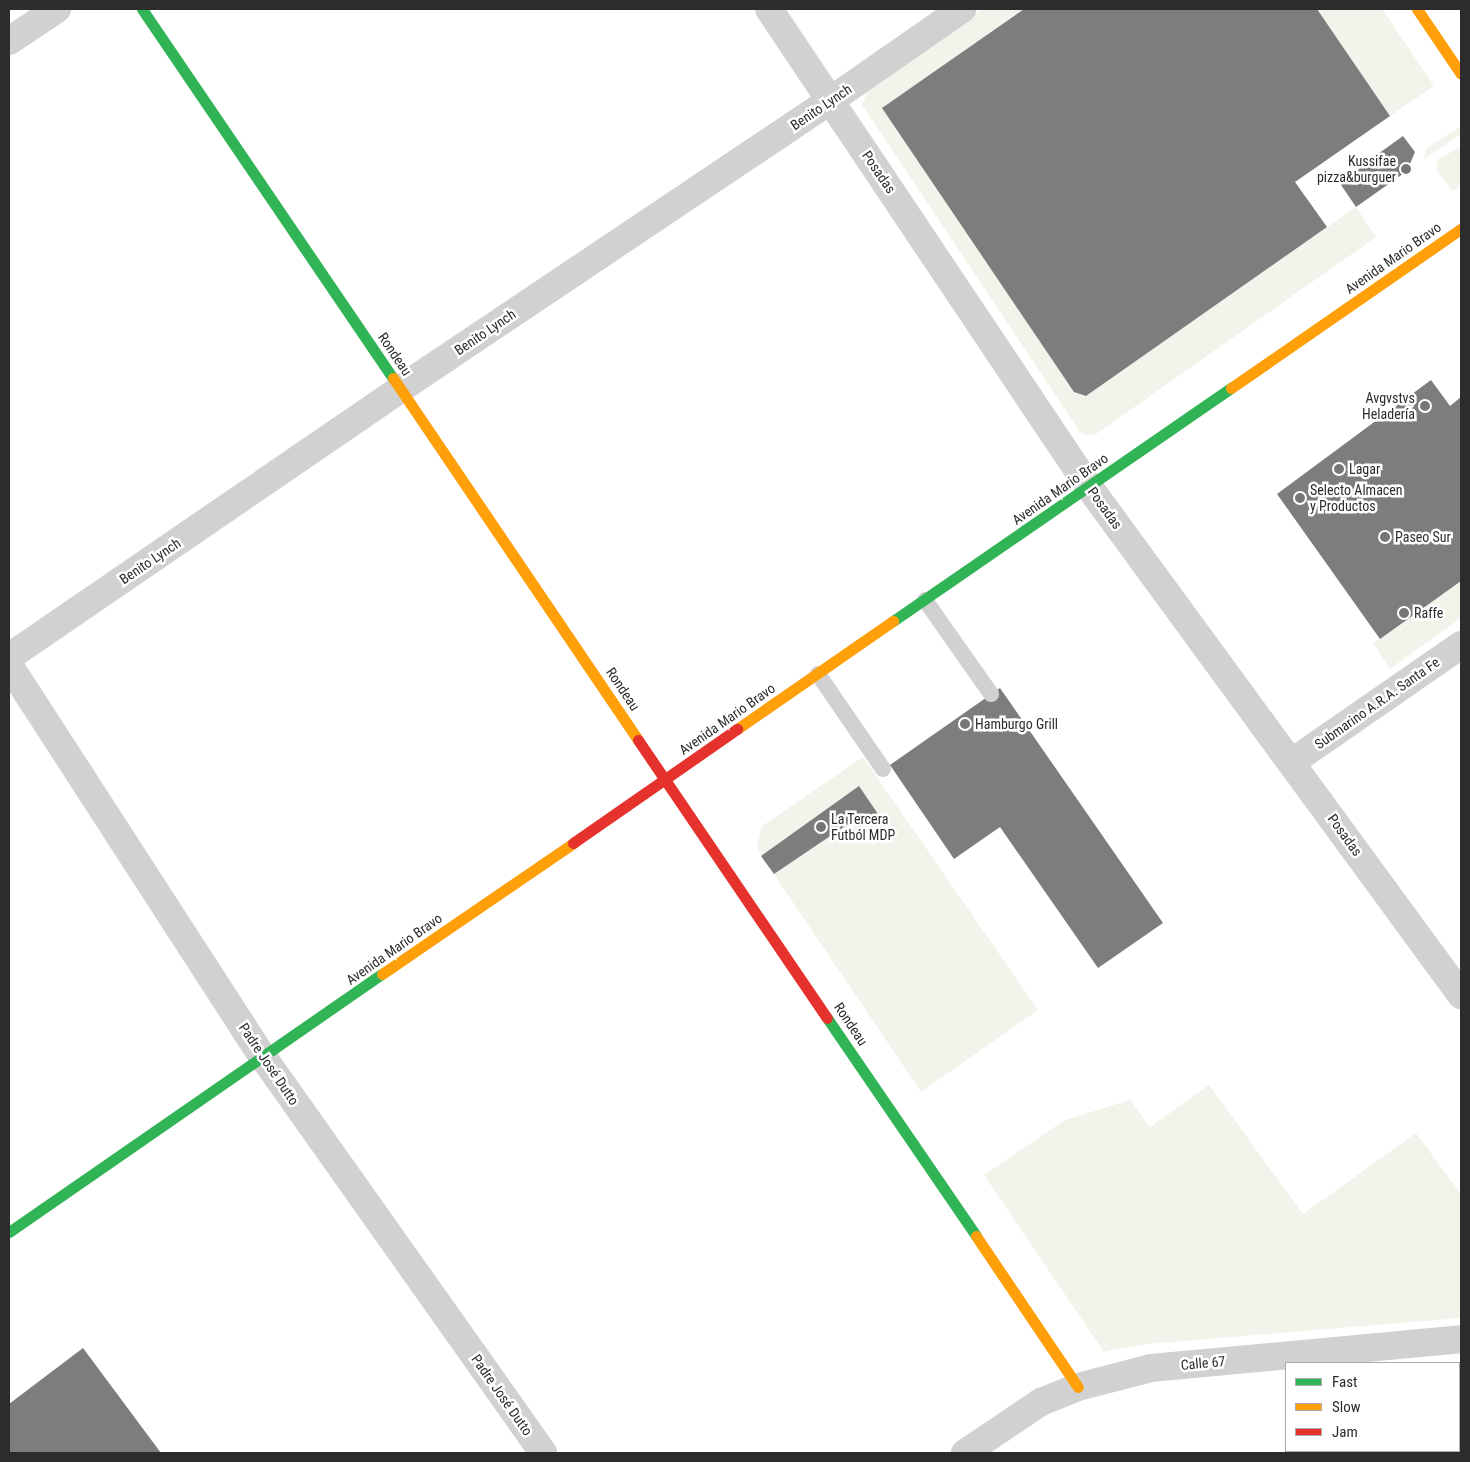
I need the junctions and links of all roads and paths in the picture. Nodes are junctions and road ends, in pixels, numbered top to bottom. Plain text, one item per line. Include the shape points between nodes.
1 (57, 9) edge
2 (142, 9) edge
3 (769, 9) edge
4 (962, 9) edge
5 (1417, 9) edge
6 (9, 41) edge
7 (1461, 74) edge
8 (831, 100) junction
9 (1461, 229) edge
10 (400, 389) junction
11 (1089, 487) junction
12 (925, 600) junction
13 (1461, 645) edge
14 (9, 658) edge
15 (9, 665) edge
16 (818, 674) junction
17 (991, 694) dead end
18 (1292, 762) junction
19 (883, 769) dead end
20 (666, 778) junction
21 (1461, 995) edge
22 (263, 1057) junction
23 (9, 1232) edge
24 (1461, 1339) edge
25 (1078, 1387) junction
26 (543, 1453) edge
27 (964, 1453) edge

1 - 6 street
2 - 10 main road, Rondeau
3 - 8 street, Posadas
4 - 8 street, Benito Lynch
5 - 7 main road
8 - 10 street, Benito Lynch
8 - 11 street, Posadas
9 - 11 main road, Avenida Mario Bravo
10 - 14 street, Benito Lynch
10 - 20 main road, Rondeau
11 - 12 main road, Avenida Mario Bravo
11 - 18 street, Posadas
12 - 16 main road, Avenida Mario Bravo
12 - 17 lane
13 - 18 street, Submarino A.R.A. Santa Fe
15 - 22 street, Padre José Dutto
16 - 19 lane
16 - 20 main road, Avenida Mario Bravo
18 - 21 street, Posadas
20 - 22 main road, Avenida Mario Bravo
20 - 25 main road, Rondeau
22 - 23 main road, Avenida Mario Bravo
22 - 26 street, Padre José Dutto
24 - 25 street, Calle 67 via 1151,1368
25 - 27 street, Calle 67 via 1041,1402

